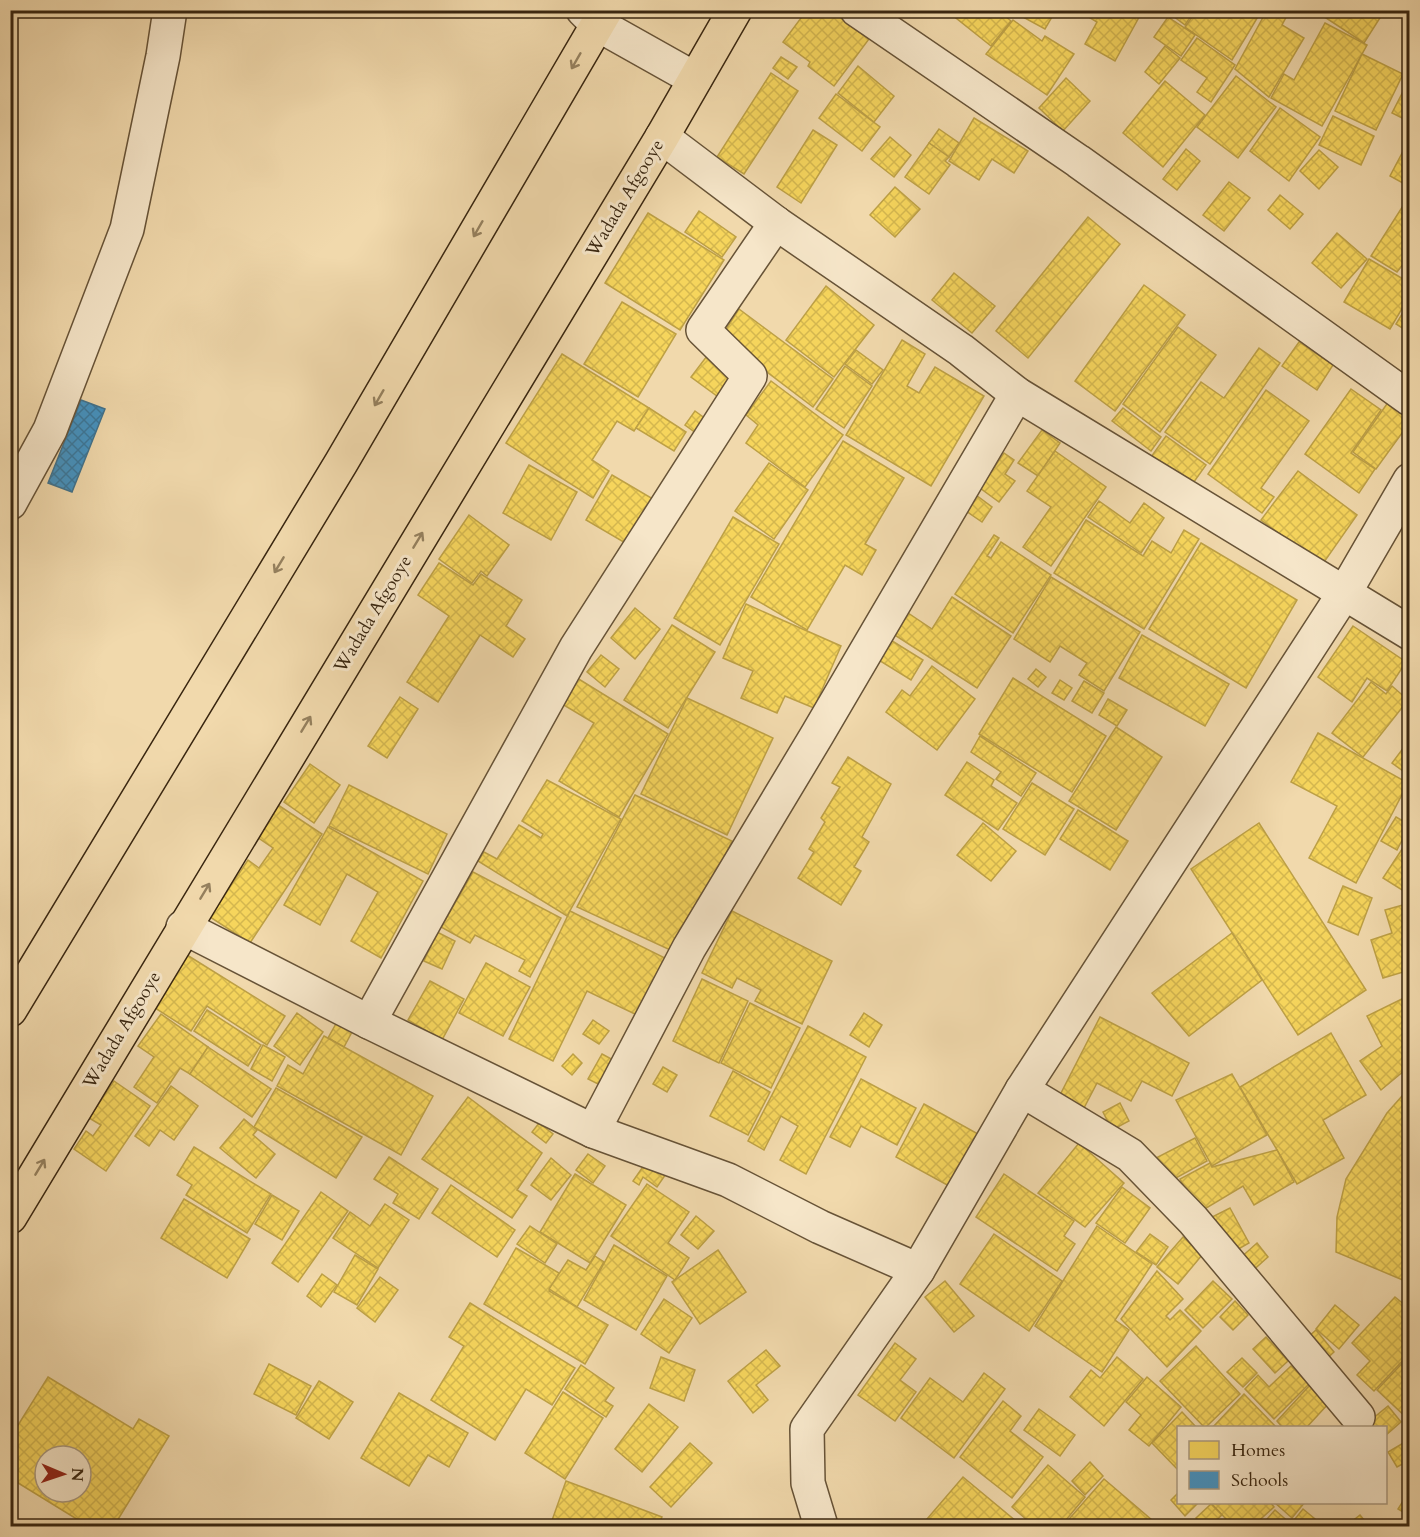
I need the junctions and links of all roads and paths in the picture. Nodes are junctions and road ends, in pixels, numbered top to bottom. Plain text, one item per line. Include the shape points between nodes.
1 (170, 10) edge
2 (735, 10) edge
3 (857, 10) edge
4 (595, 15) edge
5 (695, 79) junction
6 (662, 137) junction
7 (776, 223) junction
8 (1017, 394) junction
9 (1410, 399) edge
10 (1410, 480) edge
11 (10, 503) edge
12 (1345, 592) junction
13 (1410, 633) edge
14 (183, 927) junction
15 (10, 1010) edge
16 (369, 1022) junction
17 (1022, 1090) junction
18 (593, 1131) junction
19 (10, 1217) edge
20 (918, 1270) junction
21 (1358, 1417) dead end
22 (821, 1527) edge

1 - 11 street via 127,230 50,430
2 - 5 highway, Wadada Afgooye
3 - 9 street via 1087,168
4 - 5 street
4 -> 15 highway via 341,463
5 - 6 highway, Wadada Afgooye
6 - 7 street
14 -> 6 highway, Wadada Afgooye
7 - 8 street via 961,350
7 - 16 street via 702,330 750,376 576,648
8 - 12 street
8 - 18 street via 689,948
10 - 12 street
12 - 13 street
12 - 17 street
14 - 16 street
19 -> 14 highway, Wadada Afgooye
16 - 18 street
17 - 20 street
17 - 21 street via 1130,1155 1193,1220
18 - 20 street via 728,1180 820,1227
20 - 22 street via 807,1430 808,1483

